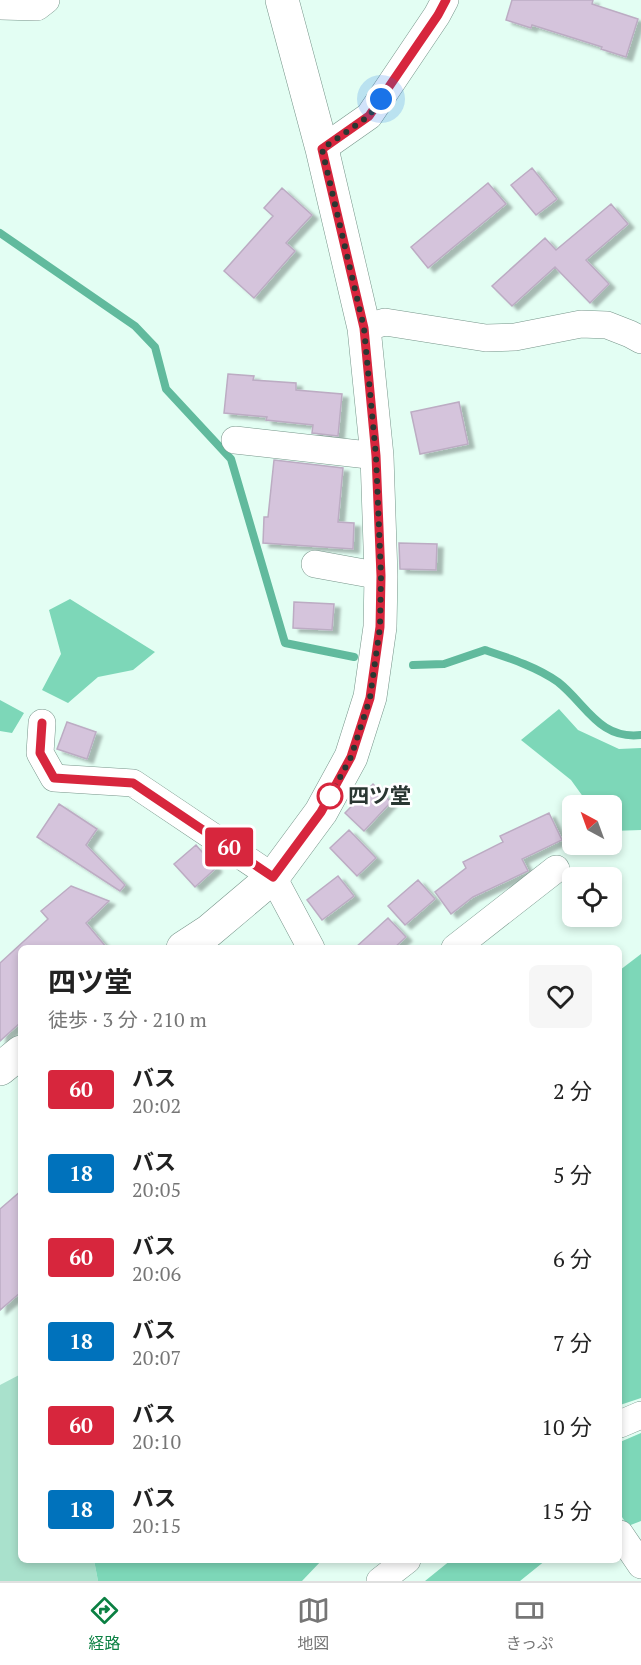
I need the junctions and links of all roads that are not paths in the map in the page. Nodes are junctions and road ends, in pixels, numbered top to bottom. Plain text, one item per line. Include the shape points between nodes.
1 (46, 0) edge
2 (282, 0) edge
3 (446, 0) edge
4 (0, 6) edge
5 (322, 149) junction
6 (364, 328) junction
7 (641, 340) edge
8 (234, 440) dead end
9 (376, 456) junction
10 (315, 564) dead end
11 (381, 576) junction
12 (42, 723) dead end
13 (556, 869) dead end
14 (273, 877) junction
15 (188, 945) edge
16 (309, 945) edge
17 (459, 945) edge
18 (18, 1054) edge
19 (0, 1069) edge
20 (641, 1414) edge
21 (622, 1423) edge
22 (622, 1537) edge
23 (403, 1563) edge
24 (641, 1566) edge
25 (380, 1581) edge

1 - 4 street via 37,8
2 - 5 street
3 - 5 street via 369,116
5 - 6 street
6 - 7 street via 385,322 486,338 515,337 581,324 607,325
6 - 9 street
8 - 9 street
9 - 11 street
10 - 11 street
11 - 14 street via 380,627 370,698 351,757 321,812
12 - 14 street via 40,753 54,778 133,783
13 - 17 street
14 - 15 street via 209,932
14 - 16 street
18 - 19 street
20 - 21 street
22 - 24 street
23 - 25 street

